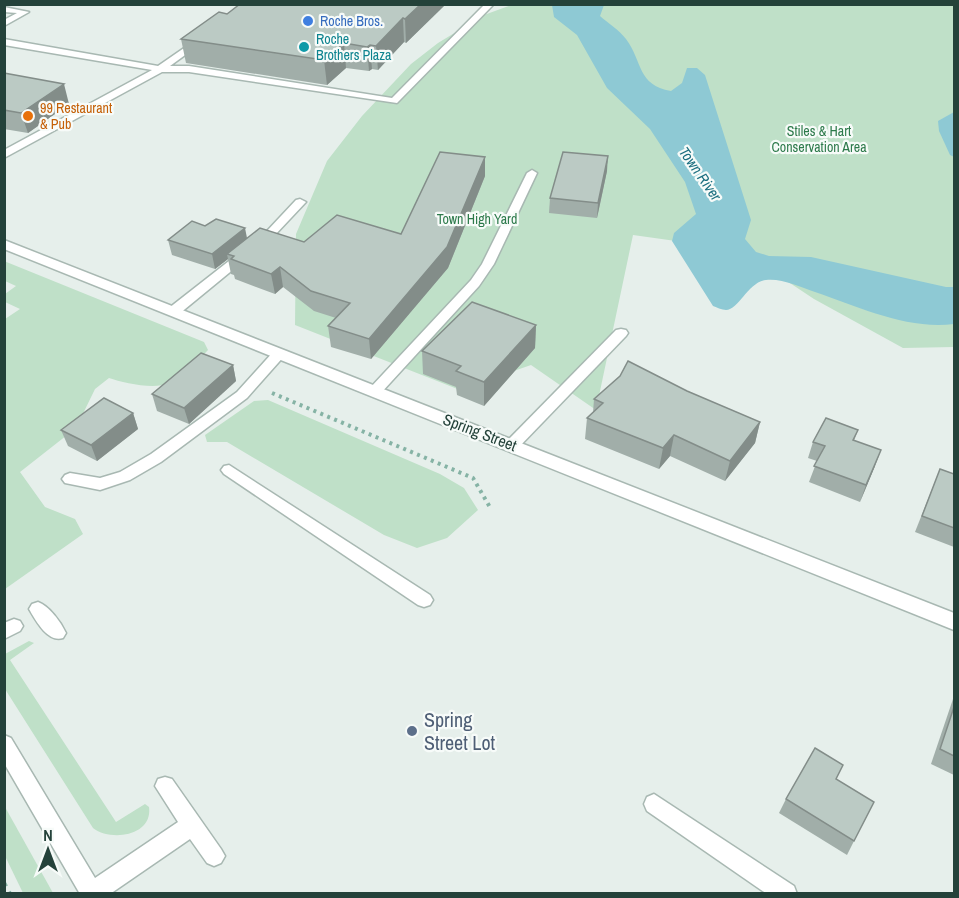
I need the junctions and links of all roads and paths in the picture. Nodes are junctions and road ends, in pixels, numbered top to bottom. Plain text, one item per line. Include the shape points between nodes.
1 (490, 4) edge
2 (4, 9) edge
3 (4, 24) edge
4 (206, 35) edge
5 (4, 42) edge
6 (160, 69) junction
7 (4, 155) edge
8 (532, 173) dead end
9 (300, 202) dead end
10 (4, 244) edge
11 (174, 311) junction
12 (621, 333) dead end
13 (279, 354) junction
14 (251, 384) junction
15 (375, 391) junction
16 (512, 445) junction
17 (229, 470) dead end
18 (70, 478) dead end
19 (491, 509) dead end
20 (424, 600) dead end
21 (38, 609) dead end
22 (954, 622) edge
23 (57, 633) dead end
24 (4, 744) edge
25 (165, 786) dead end
26 (654, 804) dead end
27 (192, 825) junction
28 (214, 856) dead end
29 (4, 883) edge
30 (92, 893) edge
31 (10, 894) edge
32 (786, 894) edge

1 - 6 lane via 394,100 189,69
2 - 3 lane via 26,12
4 - 6 lane
5 - 6 lane
6 - 7 lane
8 - 15 lane via 475,283
9 - 11 lane via 270,234
10 - 11 street, Spring Street
11 - 13 street, Spring Street
12 - 16 lane
13 - 14 lane
13 - 15 street, Spring Street
14 - 18 lane via 242,395 166,451 125,476 100,484
14 - 19 path via 473,478
15 - 16 street, Spring Street
16 - 22 street, Spring Street
17 - 20 lane
21 - 23 lane
24 - 30 lane
25 - 27 lane
26 - 32 lane
27 - 28 lane
27 - 30 lane
29 - 31 path

